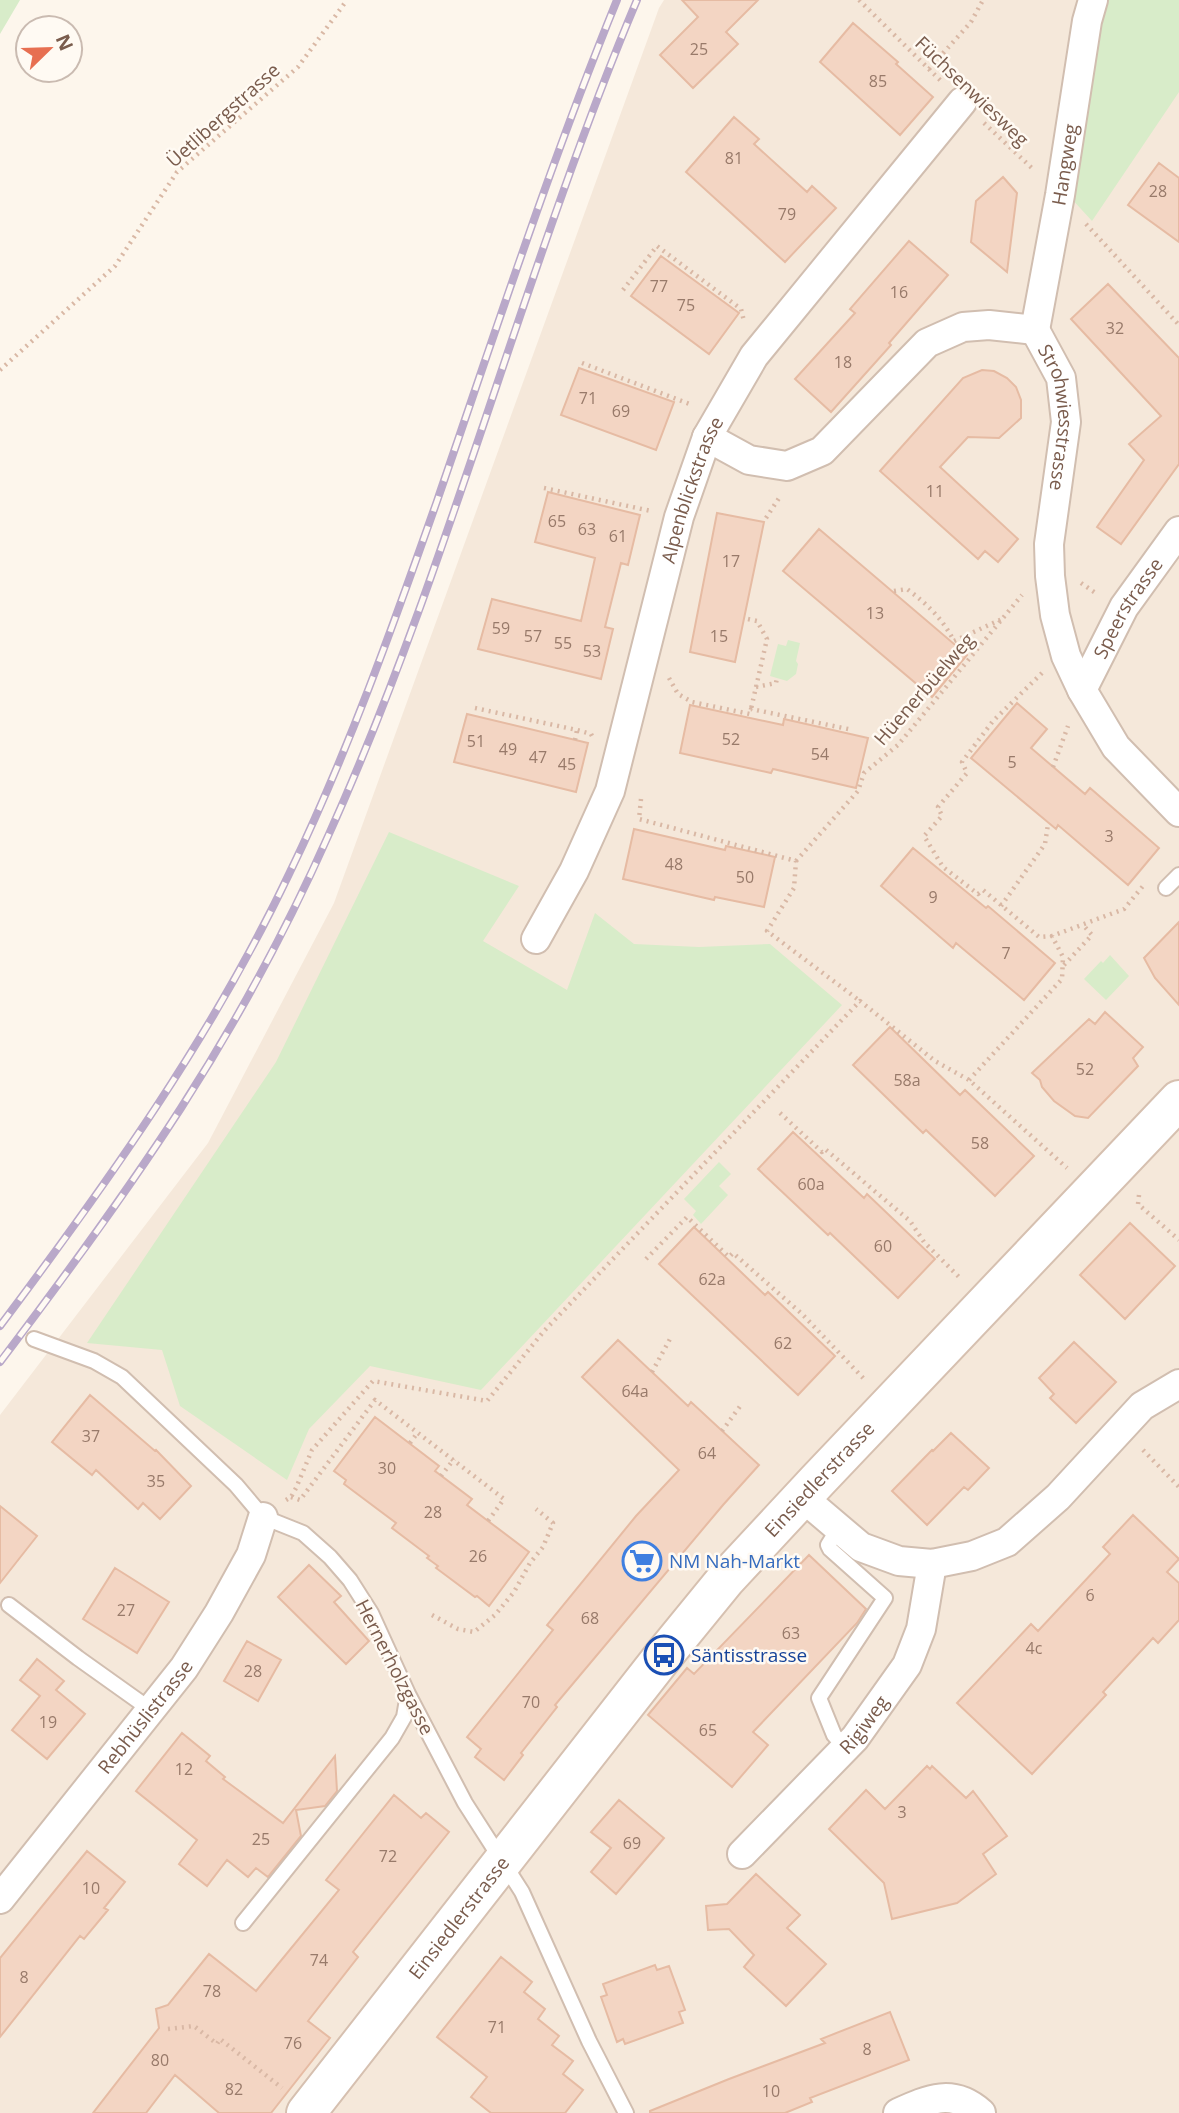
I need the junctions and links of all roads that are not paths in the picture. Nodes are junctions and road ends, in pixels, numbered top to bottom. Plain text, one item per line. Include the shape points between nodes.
1 (1093, 0) edge
2 (962, 102) road end
3 (1035, 330) junction
4 (707, 436) junction
5 (1179, 531) edge
6 (1082, 690) junction
7 (1179, 812) edge
8 (1179, 875) edge
9 (1166, 888) dead end
10 (536, 939) dead end
11 (1179, 1100) edge
12 (34, 1339) dead end
13 (1179, 1384) edge
14 (802, 1497) junction
15 (263, 1517) junction
16 (838, 1529) junction
17 (932, 1564) junction
18 (9, 1605) dead end
19 (408, 1694) junction
20 (151, 1710) junction
21 (845, 1747) junction
22 (742, 1854) dead end
23 (501, 1862) junction
24 (0, 1899) edge
25 (243, 1923) dead end
26 (296, 2102) edge
27 (626, 2113) edge
28 (898, 2113) edge
29 (981, 2113) edge

1 - 3 street, Hangweg
2 - 4 street, Alpenblickstrasse via 752,359
3 - 4 street, Strohwiesstrasse via 963,327 927,343 822,451 788,466 749,460
3 - 6 street, Strohwiesstrasse via 1061,378 1066,422 1049,544 1050,576 1055,615
4 - 10 street, Alpenblickstrasse via 679,517 610,791 574,871
5 - 6 street, Speerstrasse via 1124,607
6 - 7 street, Strohwiesstrasse via 1116,747
8 - 9 lane
11 - 14 main road, Einsiedlerstrasse
12 - 15 lane, Hernerholzgasse via 94,1361 122,1377 236,1485
13 - 17 street via 1142,1406 1058,1496 1007,1542 972,1556
14 - 16 street
14 - 23 main road, Einsiedlerstrasse via 726,1579
15 - 19 lane, Hernerholzgasse via 303,1533 350,1580 371,1613
15 - 20 street, Rebhüslistrasse via 251,1555 219,1613
16 - 17 street via 874,1552 899,1561
16 - 21 lane via 830,1549 884,1598 819,1698 834,1735
17 - 21 street, Rigiweg via 921,1629 906,1665
18 - 20 lane
19 - 23 lane, Hernerholzgasse
19 - 25 lane via 404,1717 392,1738
20 - 24 street, Rebhüslistrasse
21 - 22 street, Rigiweg
23 - 26 main road, Einsiedlerstrasse
23 - 27 lane, Hernerholzgasse via 522,1892
28 - 29 street via 941,2097 959,2099

